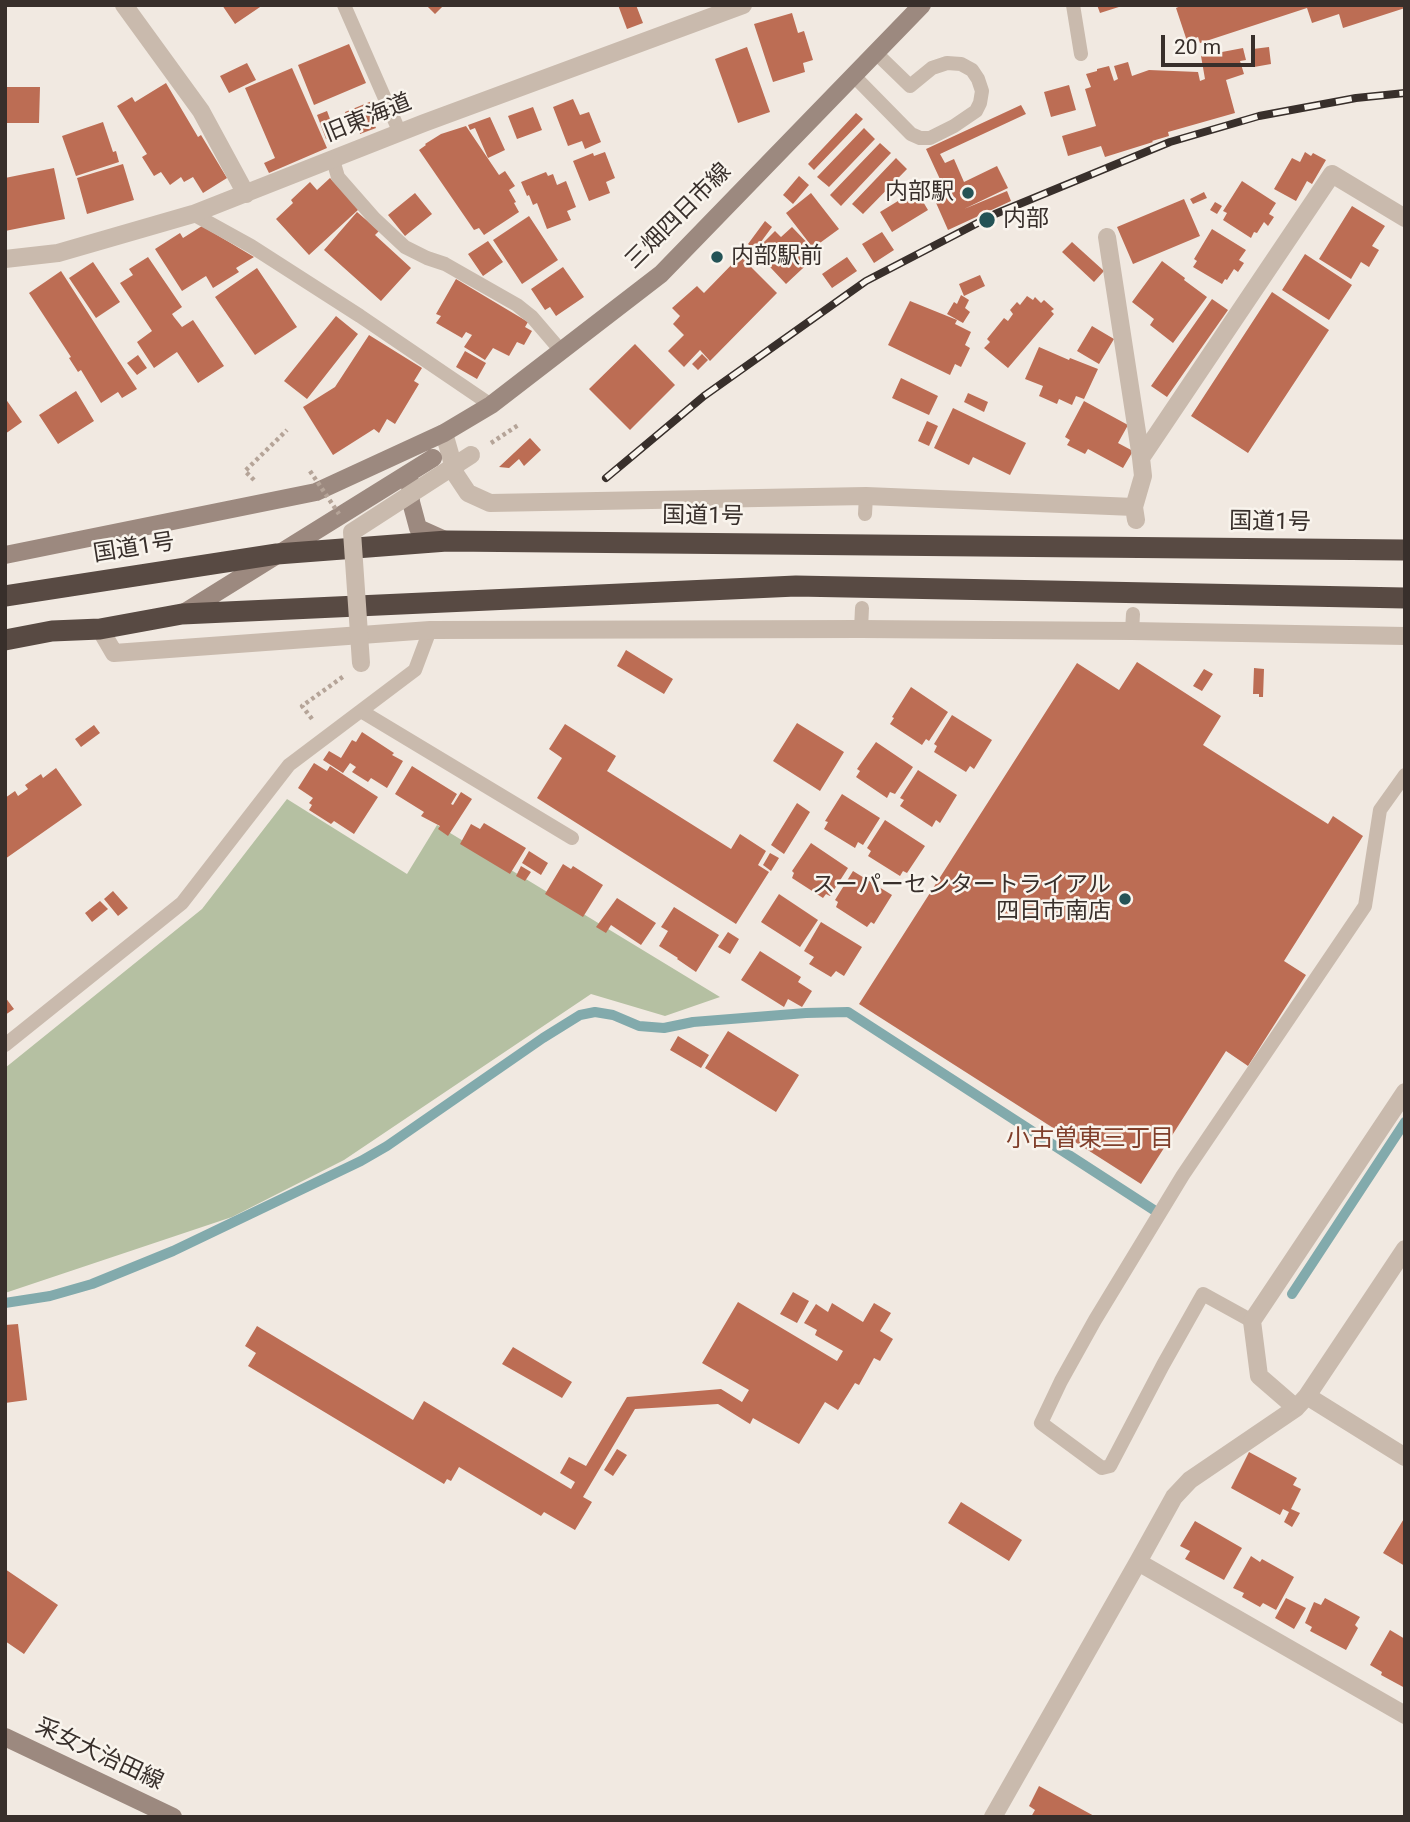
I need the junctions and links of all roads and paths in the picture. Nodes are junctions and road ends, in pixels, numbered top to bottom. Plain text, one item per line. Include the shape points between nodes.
1 (124, 5) edge
2 (344, 5) edge
3 (743, 5) edge
4 (922, 5) edge
5 (1073, 5) edge
6 (876, 53) junction
7 (1081, 54) dead end
8 (853, 75) junction
9 (400, 133) junction
10 (333, 160) junction
11 (246, 194) junction
12 (192, 214) junction
13 (1405, 218) edge
14 (1107, 237) dead end
15 (5, 259) edge
16 (562, 352) junction
17 (491, 405) junction
18 (520, 424) dead end
19 (287, 430) dead end
20 (444, 433) junction
21 (471, 455) joint
22 (433, 458) junction
23 (1141, 458) junction
24 (299, 473) dead end
25 (265, 478) dead end
26 (352, 531) junction
27 (447, 541) junction
28 (1405, 551) edge
29 (277, 554) junction
30 (5, 555) edge
31 (5, 596) edge
32 (1405, 598) edge
33 (862, 608) dead end
34 (182, 614) junction
35 (100, 629) junction
36 (861, 629) junction
37 (430, 630) junction
38 (1405, 636) edge
39 (5, 640) edge
40 (361, 663) joint
41 (361, 711) junction
42 (322, 713) dead end
43 (1405, 775) edge
44 (572, 838) dead end
45 (5, 1045) edge
46 (1405, 1092) edge
47 (1405, 1249) edge
48 (1252, 1321) junction
49 (1302, 1402) junction
50 (1405, 1457) edge
51 (1138, 1562) junction
52 (1405, 1715) edge
53 (5, 1737) edge
54 (173, 1817) edge
55 (993, 1817) edge

1 - 11 street via 201,111
2 - 9 lane
3 - 9 street, 旧東海道
4 - 6 main road, 三畑四日市線
5 - 7 lane
6 - 8 main road, 三畑四日市線
6 - 8 lane via 910,86 932,68 947,63 972,70 982,92 976,111 930,138 920,138
8 - 16 main road, 三畑四日市線 via 661,274
9 - 10 street, 旧東海道
10 - 11 street, 旧東海道
10 - 16 lane via 338,177 405,247 517,305
11 - 12 street, 旧東海道
12 - 15 street, 旧東海道 via 58,253
12 - 17 lane via 251,246
13 - 23 street via 1332,174
14 - 23 street
16 - 17 main road, 三畑四日市線
17 - 20 main road, 三畑四日市線
18 - 21 path
19 - 25 path via 245,471 254,480
20 - 22 main road
20 - 23 street via 456,475 468,493 490,503 865,505 1135,514 1143,475
20 - 30 main road, 三畑四日市線 via 316,492
21 - 26 street, bridge
22 - 27 main road via 410,481 411,502 418,528
22 - 29 main road
24 - 26 path, bridge via 310,471
26 - 40 street, bridge
27 - 28 highway, 国道1号
27 - 29 highway, 国道1号
29 - 31 highway, 国道1号
29 - 34 main road
32 - 34 highway via 796,586
33 - 36 lane
34 - 35 highway
35 - 37 street via 114,653
35 - 39 highway via 52,631
36 - 37 street
36 - 38 street via 1132,623
37 - 41 lane via 415,670
40 - 42 path via 302,706 312,720
41 - 44 lane
41 - 45 lane via 289,765 182,903
43 - 48 lane via 1380,810 1365,906 1183,1175 1095,1320 1041,1423 1102,1468 1110,1466 1203,1294
46 - 48 street
47 - 49 street
48 - 49 street via 1259,1376
49 - 50 street
49 - 51 street via 1190,1480 1174,1497
51 - 52 street
51 - 55 street
53 - 54 main road, 采女大治田線

